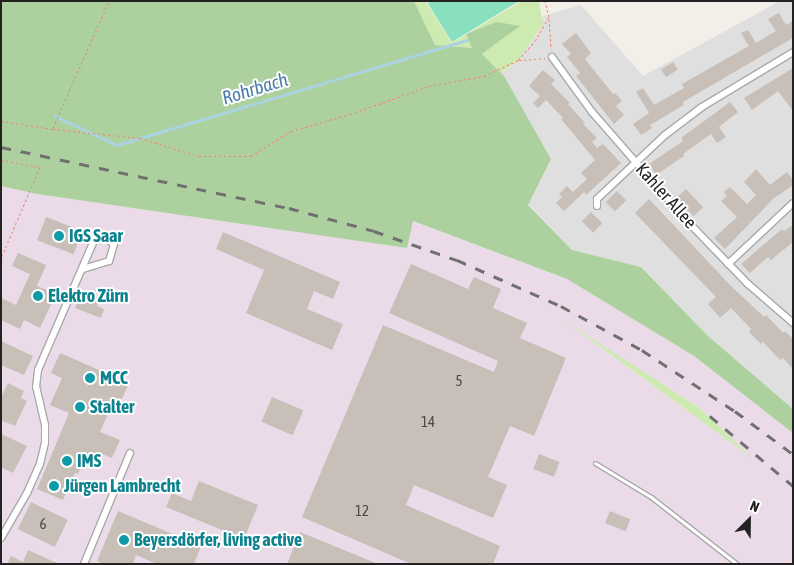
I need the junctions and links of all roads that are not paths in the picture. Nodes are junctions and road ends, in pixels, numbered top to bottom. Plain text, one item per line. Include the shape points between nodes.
1 (793, 52) edge
2 (552, 57) road end
3 (636, 162) junction
4 (793, 203) edge
5 (597, 206) dead end
6 (728, 264) junction
7 (83, 269) junction
8 (793, 323) edge
9 (130, 453) dead end
10 (595, 463) dead end
11 (2, 537) edge
12 (84, 564) edge
13 (737, 564) edge

1 - 3 street via 702,107
2 - 3 street, Kahler Allee via 592,112
3 - 5 street via 597,200
3 - 6 street, Kahler Allee
4 - 6 street
6 - 8 street, Kahler Allee
7 - 7 street via 96,236 114,244 109,261
7 - 11 street via 38,370 36,387 45,425 40,464
9 - 12 street
10 - 13 lane via 652,497

